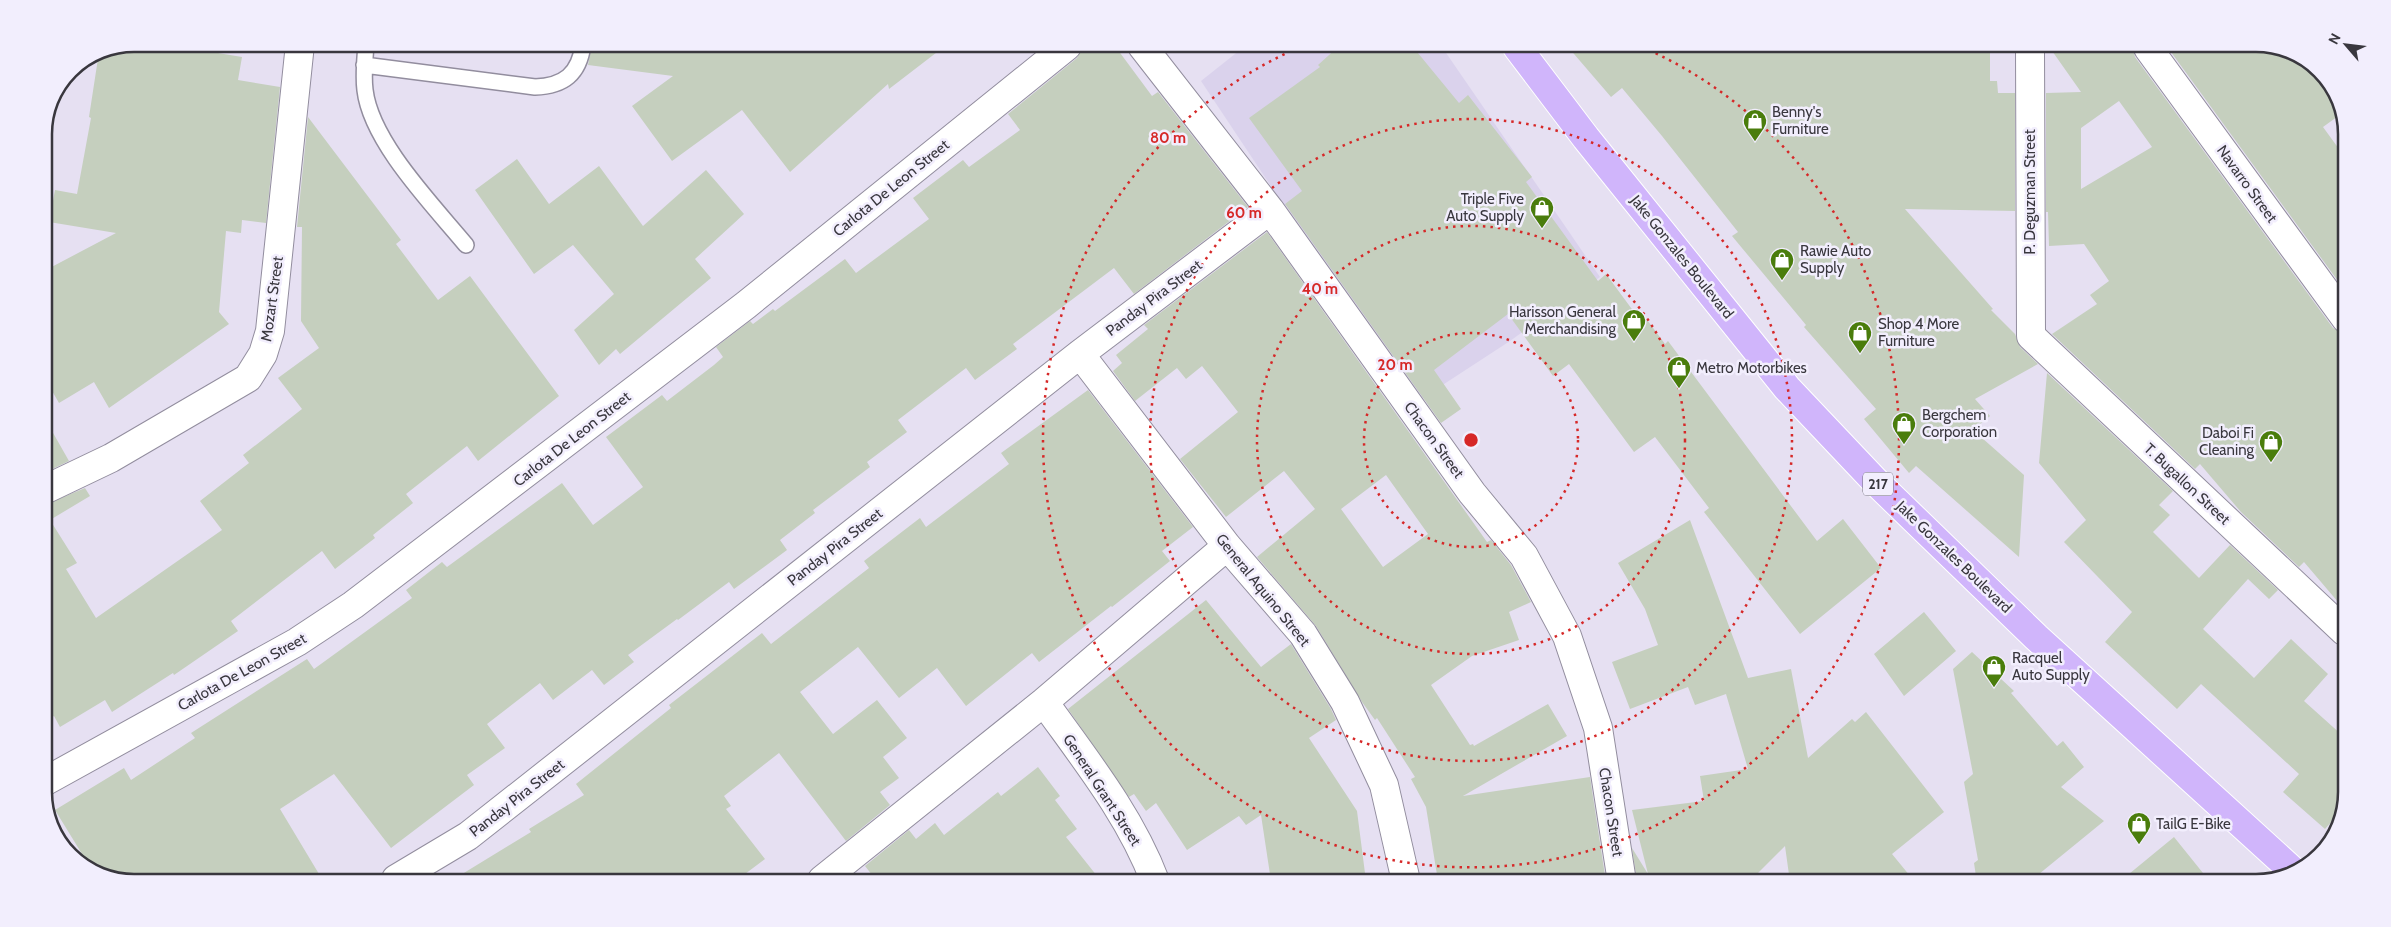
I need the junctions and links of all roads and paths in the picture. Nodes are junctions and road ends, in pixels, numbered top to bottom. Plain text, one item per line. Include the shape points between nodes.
1 (299, 52) edge
2 (365, 52) edge
3 (581, 52) edge
4 (1060, 52) edge
5 (1147, 52) edge
6 (1521, 52) edge
7 (2030, 52) edge
8 (2151, 52) edge
9 (364, 65) junction
10 (1270, 210) junction
11 (466, 246) dead end
12 (2338, 308) edge
13 (2031, 336) joint
14 (1080, 354) junction
15 (53, 486) edge
16 (1226, 546) junction
17 (2338, 625) edge
18 (1044, 702) junction
19 (53, 777) edge
20 (2289, 867) edge
21 (404, 874) edge
22 (829, 874) edge
23 (1152, 874) edge
24 (1404, 874) edge
25 (1621, 874) edge

1 - 15 street, Mozart Street via 270,331 263,354 248,378 111,458
2 - 9 lane
3 - 9 lane via 571,76 548,86
4 - 19 street, Carlota De Leon Street via 746,305 353,605 296,642
5 - 10 street, Chacon Street
6 - 20 main road, Jake Gonzales Boulevard / 217 via 1787,388 1875,481 2036,637
7 - 13 street, P. Deguzman Street
8 - 12 street, Navarro Street
9 - 11 lane via 367,100 381,137
10 - 14 street, Panday Pira Street
10 - 25 street, Chacon Street via 1472,493 1524,556 1567,636 1598,728
13 - 17 street, T. Bugallon Street
14 - 16 street, General Aquino Street
14 - 21 street, Panday Pira Street via 468,836
16 - 18 street
16 - 24 street, General Aquino Street via 1303,634 1345,702 1384,785
18 - 22 street
18 - 23 street, General Grant Street via 1097,775

